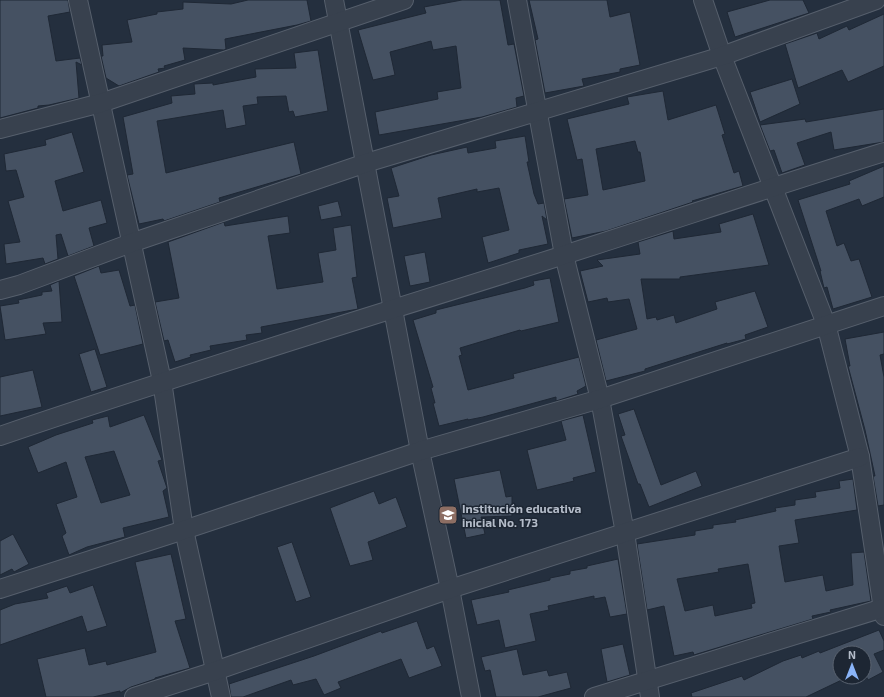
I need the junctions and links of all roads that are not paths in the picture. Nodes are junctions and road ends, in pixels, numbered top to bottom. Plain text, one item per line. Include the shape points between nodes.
1 (78, 0) edge
2 (334, 0) edge
3 (404, 0) edge
4 (517, 0) edge
5 (703, 0) edge
6 (876, 0) edge
7 (339, 21) junction
8 (722, 56) junction
9 (101, 103) junction
10 (537, 113) junction
11 (0, 129) edge
12 (884, 152) edge
13 (366, 163) junction
14 (773, 186) junction
15 (131, 243) junction
16 (564, 255) junction
17 (0, 290) edge
18 (884, 306) edge
19 (394, 308) junction
20 (826, 324) junction
21 (162, 381) junction
22 (600, 399) junction
23 (0, 436) edge
24 (420, 451) junction
25 (860, 457) junction
26 (184, 530) junction
27 (625, 533) junction
28 (0, 589) edge
29 (450, 589) junction
30 (883, 612) edge
31 (215, 672) junction
32 (648, 689) edge
33 (134, 697) edge
34 (221, 697) edge
35 (471, 697) edge
36 (594, 697) edge

1 - 9 street
2 - 7 street
3 - 7 street
4 - 10 street
5 - 8 street
6 - 8 street
7 - 9 street
7 - 13 street
8 - 10 street
8 - 14 street
9 - 11 street
9 - 15 street
10 - 13 street
10 - 16 street
12 - 14 street
13 - 15 street
13 - 19 street
14 - 16 street
14 - 20 street
15 - 17 street
15 - 21 street
16 - 19 street
16 - 22 street
18 - 20 street
19 - 21 street
19 - 24 street
20 - 22 street
20 - 25 street
21 - 23 street
21 - 26 street
22 - 24 street
22 - 27 street
24 - 26 street
24 - 29 street
25 - 27 street
25 - 30 street
26 - 28 street
26 - 31 street
27 - 29 street
27 - 32 street
29 - 31 street
29 - 35 street
30 - 32 street
31 - 33 street
31 - 34 street
32 - 36 street

